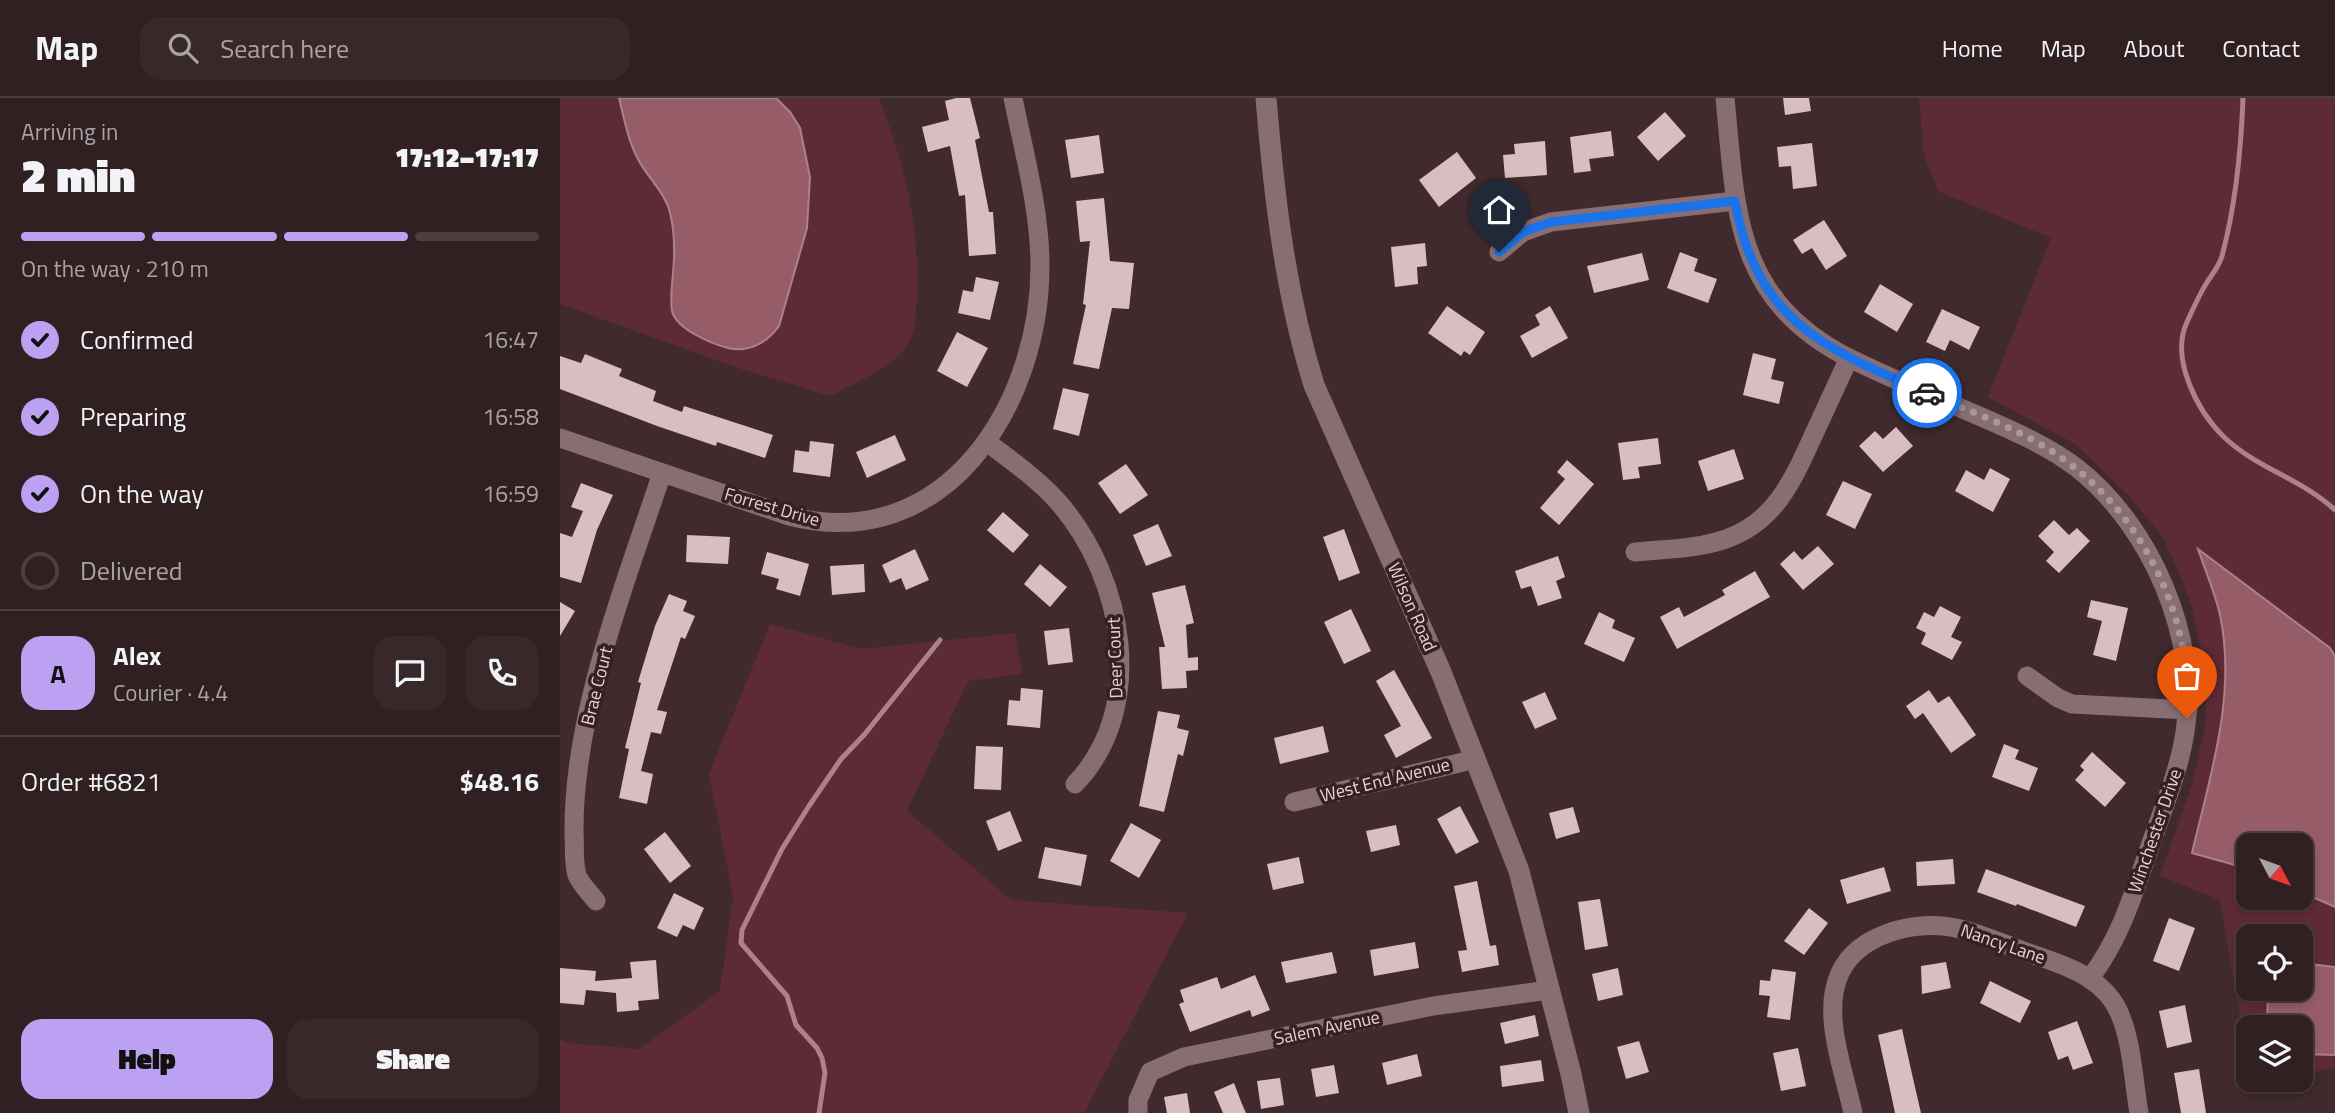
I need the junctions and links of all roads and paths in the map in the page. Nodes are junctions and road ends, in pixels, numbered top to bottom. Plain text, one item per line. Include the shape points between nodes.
1 (1013, 98) edge
2 (1266, 98) edge
3 (1725, 98) edge
4 (1735, 201) junction
5 (1499, 252) dead end
6 (1849, 358) junction
7 (560, 438) edge
8 (987, 442) junction
9 (662, 472) junction
10 (1635, 552) dead end
11 (2027, 676) dead end
12 (2188, 710) junction
13 (1476, 759) junction
14 (1075, 784) dead end
15 (1294, 802) dead end
16 (596, 901) dead end
17 (2090, 978) junction
18 (1549, 990) junction
19 (1138, 1113) edge
20 (1579, 1113) edge
21 (1853, 1113) edge
22 (2139, 1113) edge

1 - 8 street, Forrest Drive via 1040,245 1039,297 1017,385
2 - 13 street, Wilson Road via 1299,338 1314,385
3 - 4 street, Winchester Drive
4 - 5 street via 1551,222 1523,232
4 - 6 street, Winchester Drive via 1750,258 1773,297 1807,332
6 - 10 street via 1794,478 1766,516 1717,542
6 - 12 street, Winchester Drive via 2036,442 2094,485 2131,527 2165,590 2185,654
7 - 9 street, Forrest Drive
8 - 9 street, Forrest Drive via 938,492 885,515 846,522 789,516
8 - 14 street, Deer Court via 1042,486 1078,527 1114,610 1120,685 1117,704 1101,752
9 - 16 street, Brae Court via 601,658 580,761 575,864
11 - 12 street via 2072,704
12 - 17 street, Winchester Drive via 2175,772 2125,918 2107,956
13 - 15 street, West End Avenue
13 - 18 street, Wilson Road via 1519,871
17 - 21 street, Nancy Lane via 1954,928 1923,926 1876,938 1840,971 1832,998 1833,1024
17 - 22 street, Nancy Lane via 2112,999 2122,1020
18 - 19 street, Salem Avenue via 1433,1006 1184,1057 1150,1072 1138,1100
18 - 20 street, Wilson Road

